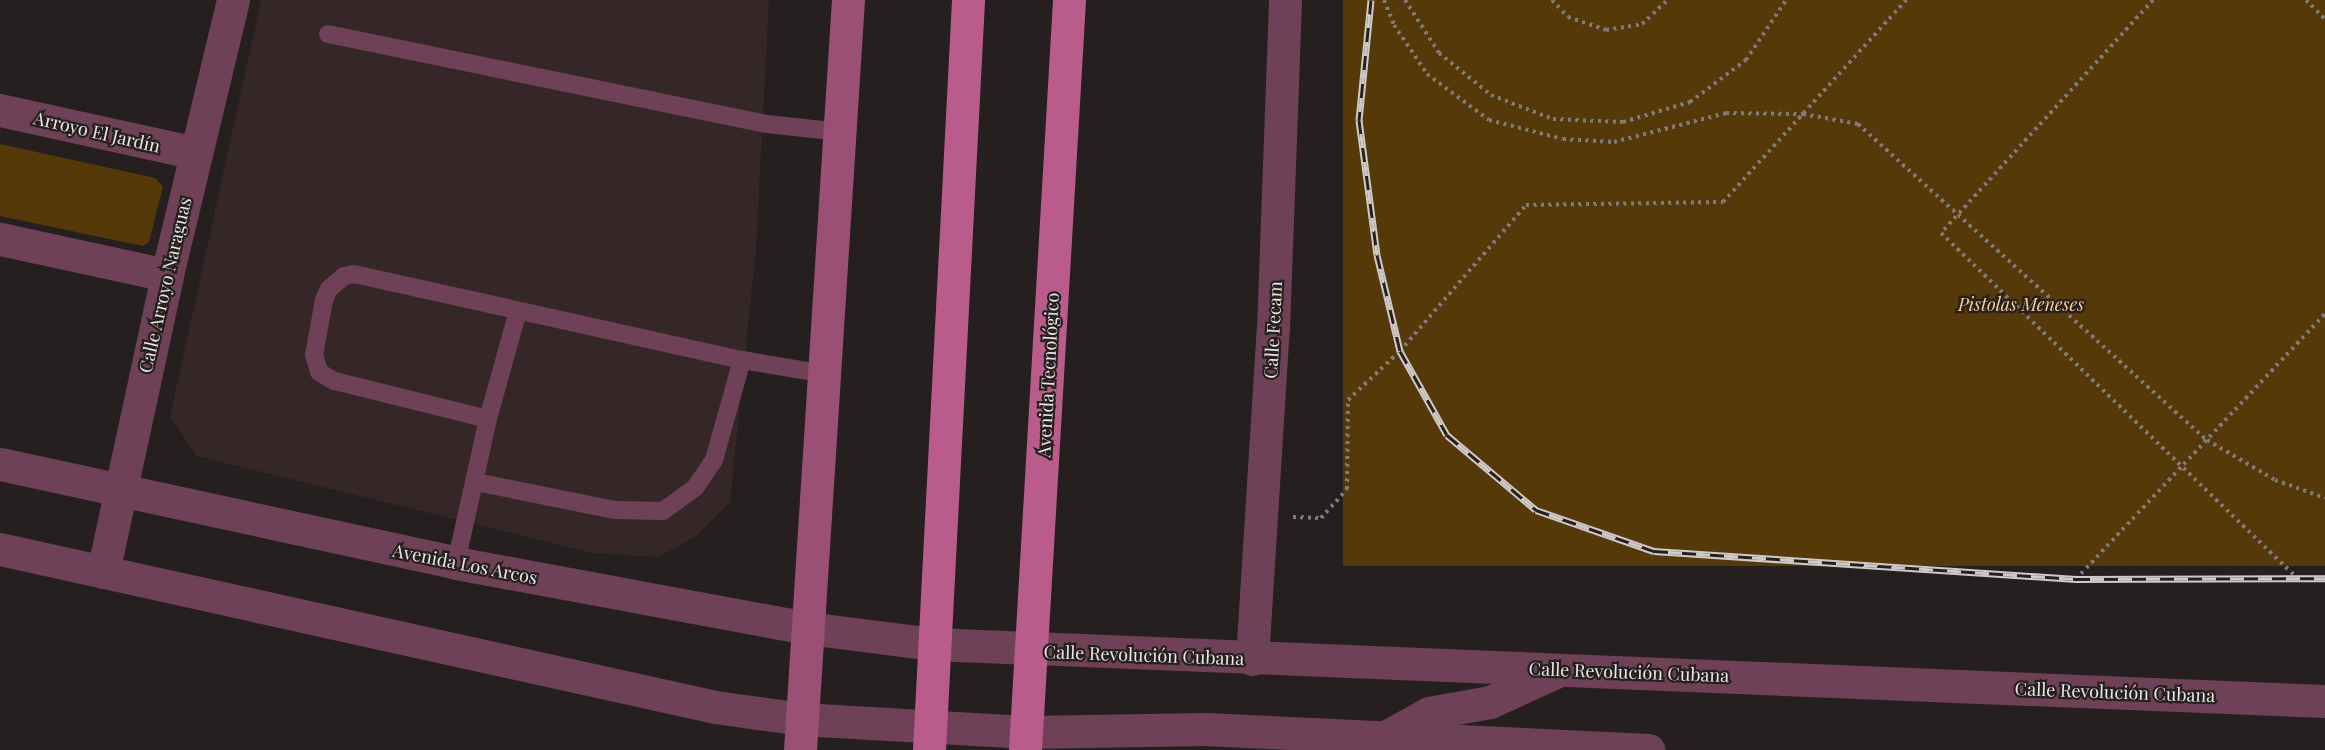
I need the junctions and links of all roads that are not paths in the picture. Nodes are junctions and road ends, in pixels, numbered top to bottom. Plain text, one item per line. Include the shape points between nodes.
1 (233, 0) edge
2 (848, 0) edge
3 (968, 0) edge
4 (1070, 0) edge
5 (1285, 0) edge
6 (328, 34) dead end
7 (0, 110) edge
8 (841, 132) junction
9 (195, 153) junction
10 (0, 239) edge
11 (166, 275) junction
12 (518, 311) junction
13 (742, 360) junction
14 (826, 374) junction
15 (489, 419) junction
16 (0, 464) edge
17 (477, 482) junction
18 (119, 491) junction
19 (0, 549) edge
20 (456, 563) junction
21 (103, 572) junction
22 (807, 628) junction
23 (934, 644) junction
24 (1031, 650) junction
25 (1252, 659) junction
26 (1561, 669) junction
27 (2325, 701) edge
28 (801, 735) edge
29 (1384, 738) junction
30 (930, 739) edge
31 (1204, 739) edge
32 (1026, 741) edge
33 (1649, 750) edge

1 - 9 street, Calle Arroyo Naraguas
2 - 8 main road
3 - 23 main road
4 - 24 main road, Avenida Tecnológico
5 - 25 street, Calle Fecam via 1274,329
6 - 8 lane via 767,124
7 - 9 street, Arroyo El Jardín
8 - 14 main road
9 - 11 street, Calle Arroyo Naraguas
10 - 11 street
11 - 18 street, Calle Arroyo Naraguas
12 - 13 lane
12 - 15 lane
12 - 15 lane via 354,274 335,281 324,300 314,355 315,364 327,378
13 - 14 lane
13 - 17 lane via 714,460 694,488 663,511 615,510
14 - 22 main road
15 - 17 lane
16 - 18 street, Avenida Los Arcos
17 - 20 lane
18 - 20 street, Avenida Los Arcos
18 - 21 street, Calle Arroyo Naraguas
19 - 21 street
20 - 22 street, Avenida Los Arcos
21 - 28 street via 715,707
22 - 23 street, Avenida Los Arcos
22 - 28 main road
23 - 24 street, Calle Revolución Cubana
23 - 30 main road
24 - 25 street, Calle Revolución Cubana
24 - 32 main road, Avenida Tecnológico
25 - 26 street, Calle Revolución Cubana
26 - 27 street, Calle Revolución Cubana
26 - 29 street via 1490,702 1429,713
28 - 30 street
29 - 31 street
29 - 33 street
30 - 32 street
31 - 32 street

